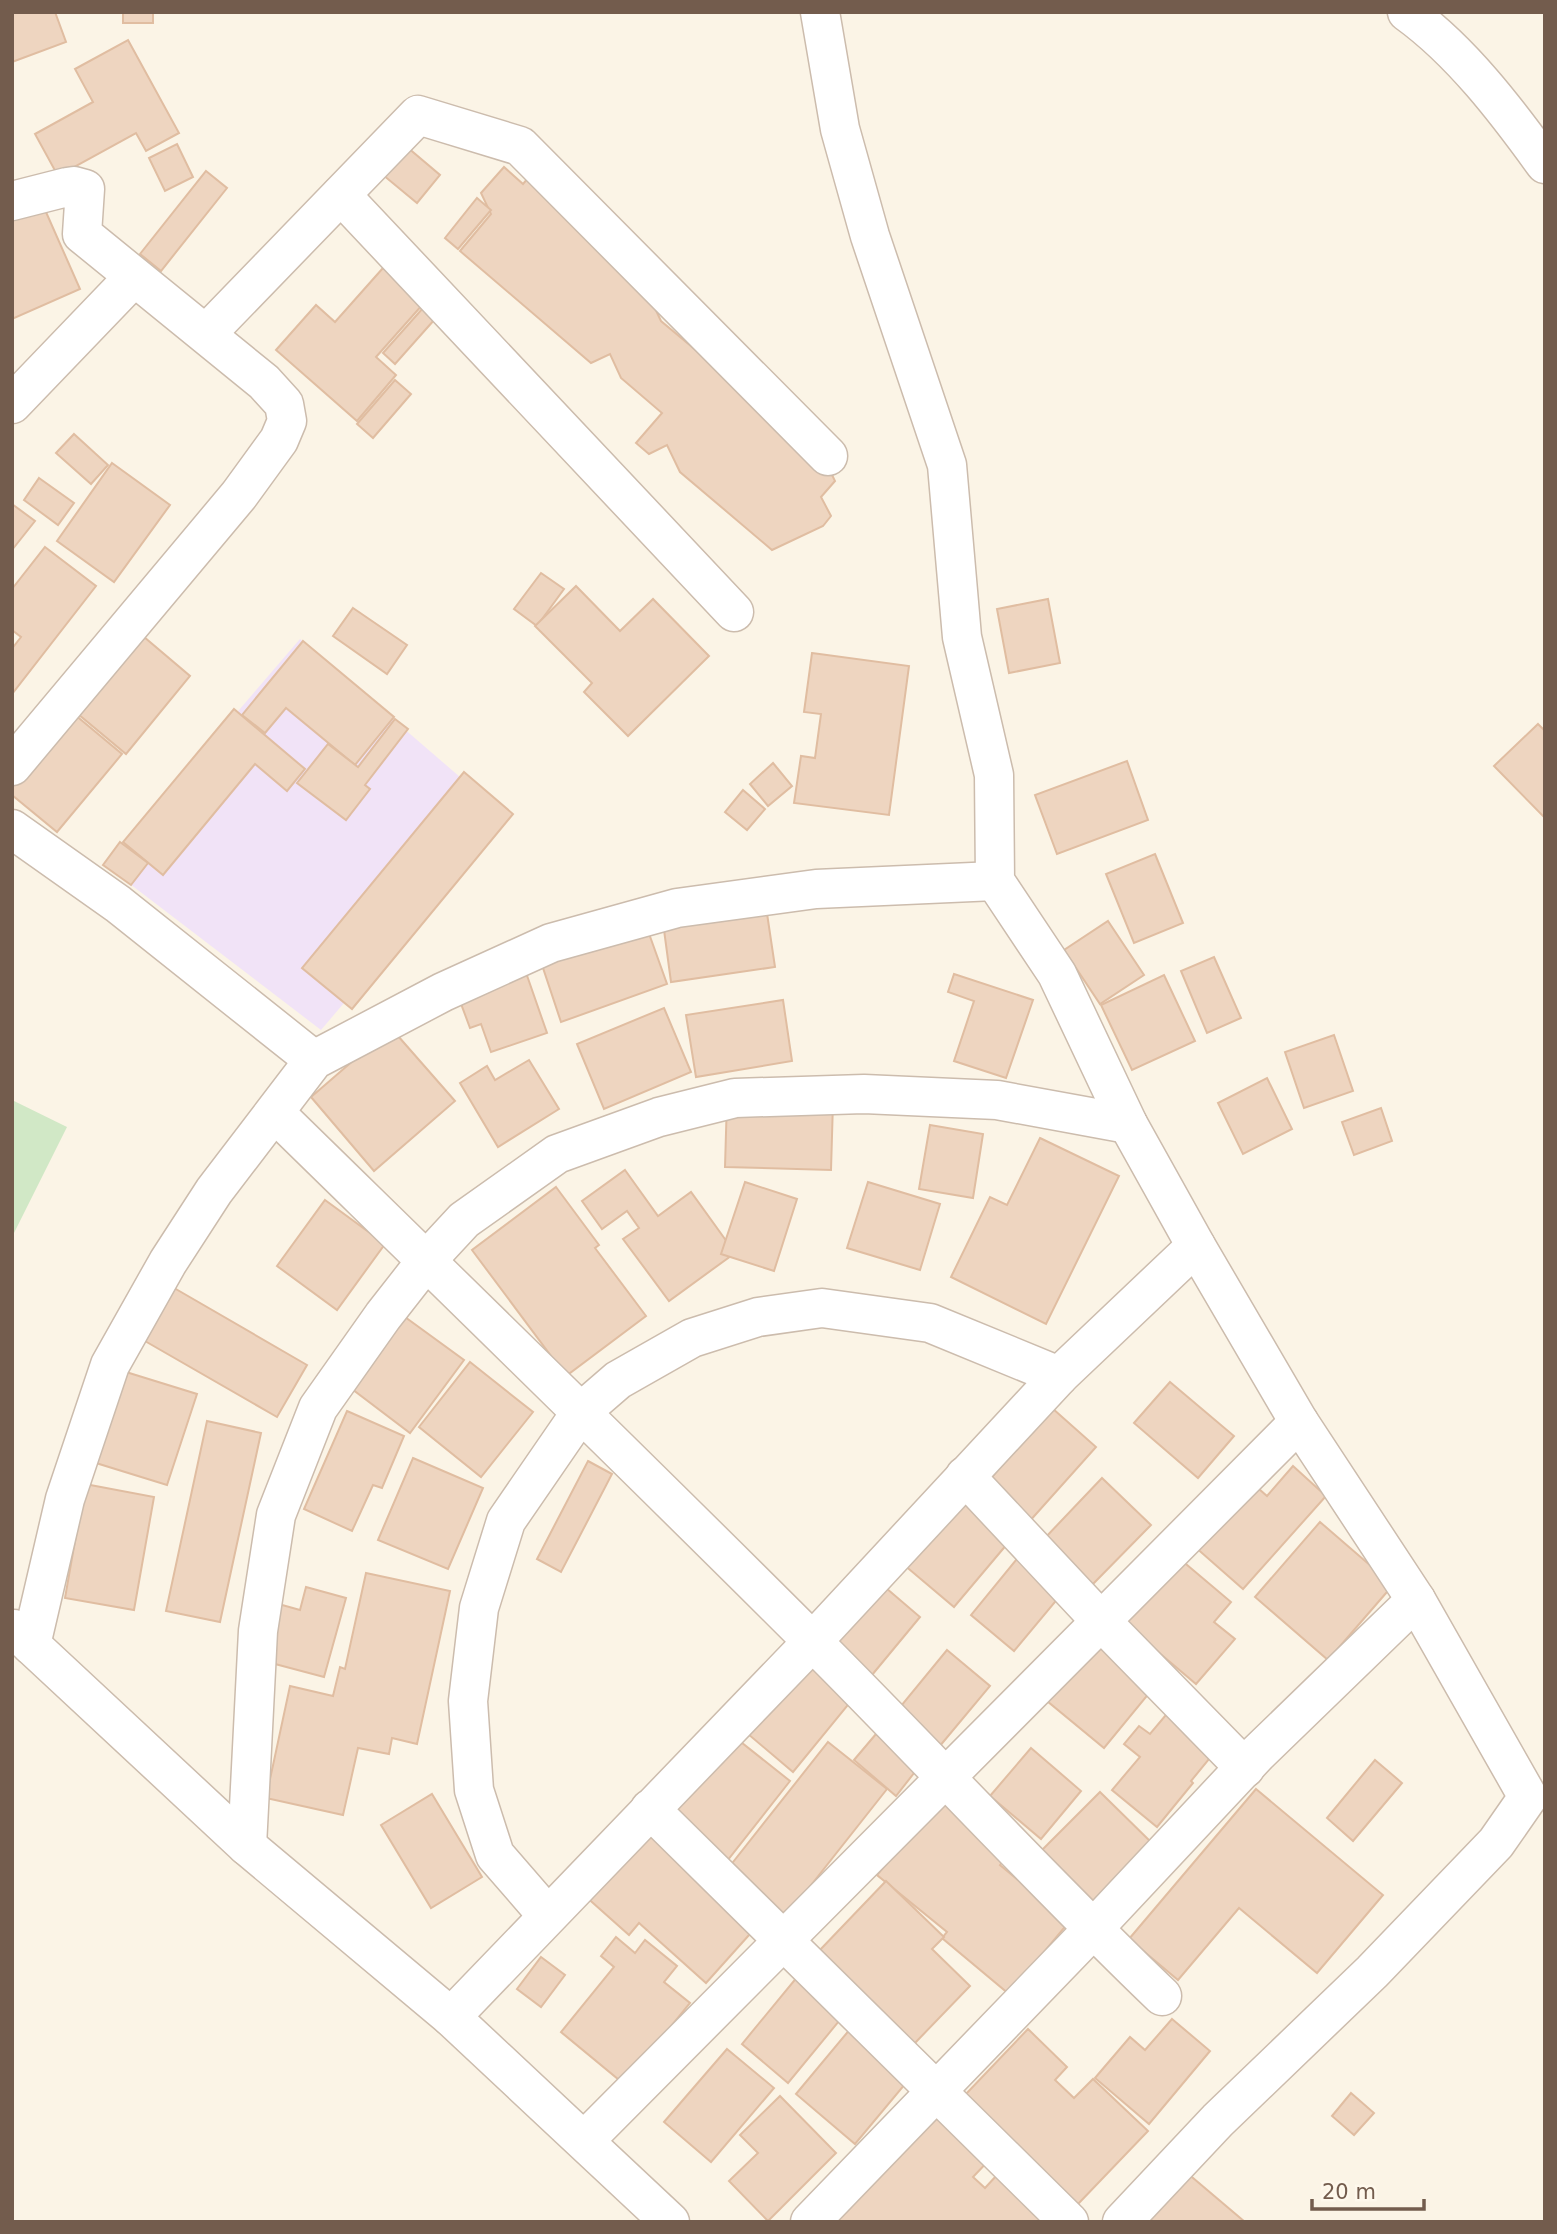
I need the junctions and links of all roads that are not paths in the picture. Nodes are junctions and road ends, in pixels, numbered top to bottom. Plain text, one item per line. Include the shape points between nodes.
1 (820, 12) edge
2 (1406, 12) edge
3 (1545, 164) edge
4 (341, 195) junction
5 (12, 201) edge
6 (134, 277) junction
7 (206, 334) junction
8 (12, 404) edge
9 (828, 456) dead end
10 (734, 612) dead end
11 (12, 766) edge
12 (12, 829) edge
13 (995, 881) junction
14 (314, 1060) junction
15 (275, 1113) junction
16 (1128, 1125) junction
17 (1196, 1246) junction
18 (426, 1261) junction
19 (1059, 1376) junction
20 (581, 1412) junction
21 (1299, 1422) junction
22 (965, 1476) junction
23 (1416, 1600) junction
24 (1100, 1620) junction
25 (22, 1636) edge
26 (813, 1641) junction
27 (1244, 1768) junction
28 (946, 1775) junction
29 (650, 1809) junction
30 (247, 1846) junction
31 (547, 1915) junction
32 (1093, 1929) junction
33 (783, 1940) junction
34 (1161, 1996) dead end
35 (451, 2017) junction
36 (936, 2091) junction
37 (585, 2140) junction
38 (670, 2222) edge
39 (810, 2222) edge
40 (1069, 2222) edge
41 (1122, 2222) edge

1 - 13 street via 840,129 870,236 947,465 962,637 994,775
2 - 3 street via 1504,107
4 - 7 street
4 - 9 street via 418,115 520,146
4 - 10 street
5 - 6 street via 67,187 85,189 82,234
6 - 7 street
6 - 8 street
7 - 11 street via 284,404 287,421 279,440 239,495
12 - 14 street via 118,904
13 - 14 street via 816,889 677,908 551,943 443,992
13 - 16 street via 1057,974
14 - 15 street
15 - 18 street
15 - 25 street via 214,1191 110,1365
16 - 17 street
16 - 18 street via 997,1100 864,1094 735,1098 659,1117 557,1154 464,1220
17 - 19 street
17 - 21 street
18 - 20 street
18 - 30 street via 318,1408 276,1515 258,1631
19 - 20 street via 930,1323 822,1308 758,1317 692,1338 618,1380
19 - 22 street
20 - 26 street
20 - 31 street via 506,1521 479,1608 468,1701 474,1790 495,1856
21 - 23 street
21 - 24 street
22 - 24 street
22 - 26 street
23 - 27 street
23 - 41 street via 1528,1797 1496,1843
24 - 27 street
24 - 28 street
25 - 30 street
26 - 28 street
26 - 29 street
27 - 32 street
28 - 32 street
28 - 33 street
29 - 31 street
29 - 33 street
30 - 35 street
31 - 35 street
32 - 34 street
32 - 36 street
33 - 36 street
33 - 37 street
35 - 37 street
36 - 39 street
36 - 40 street
37 - 38 street

